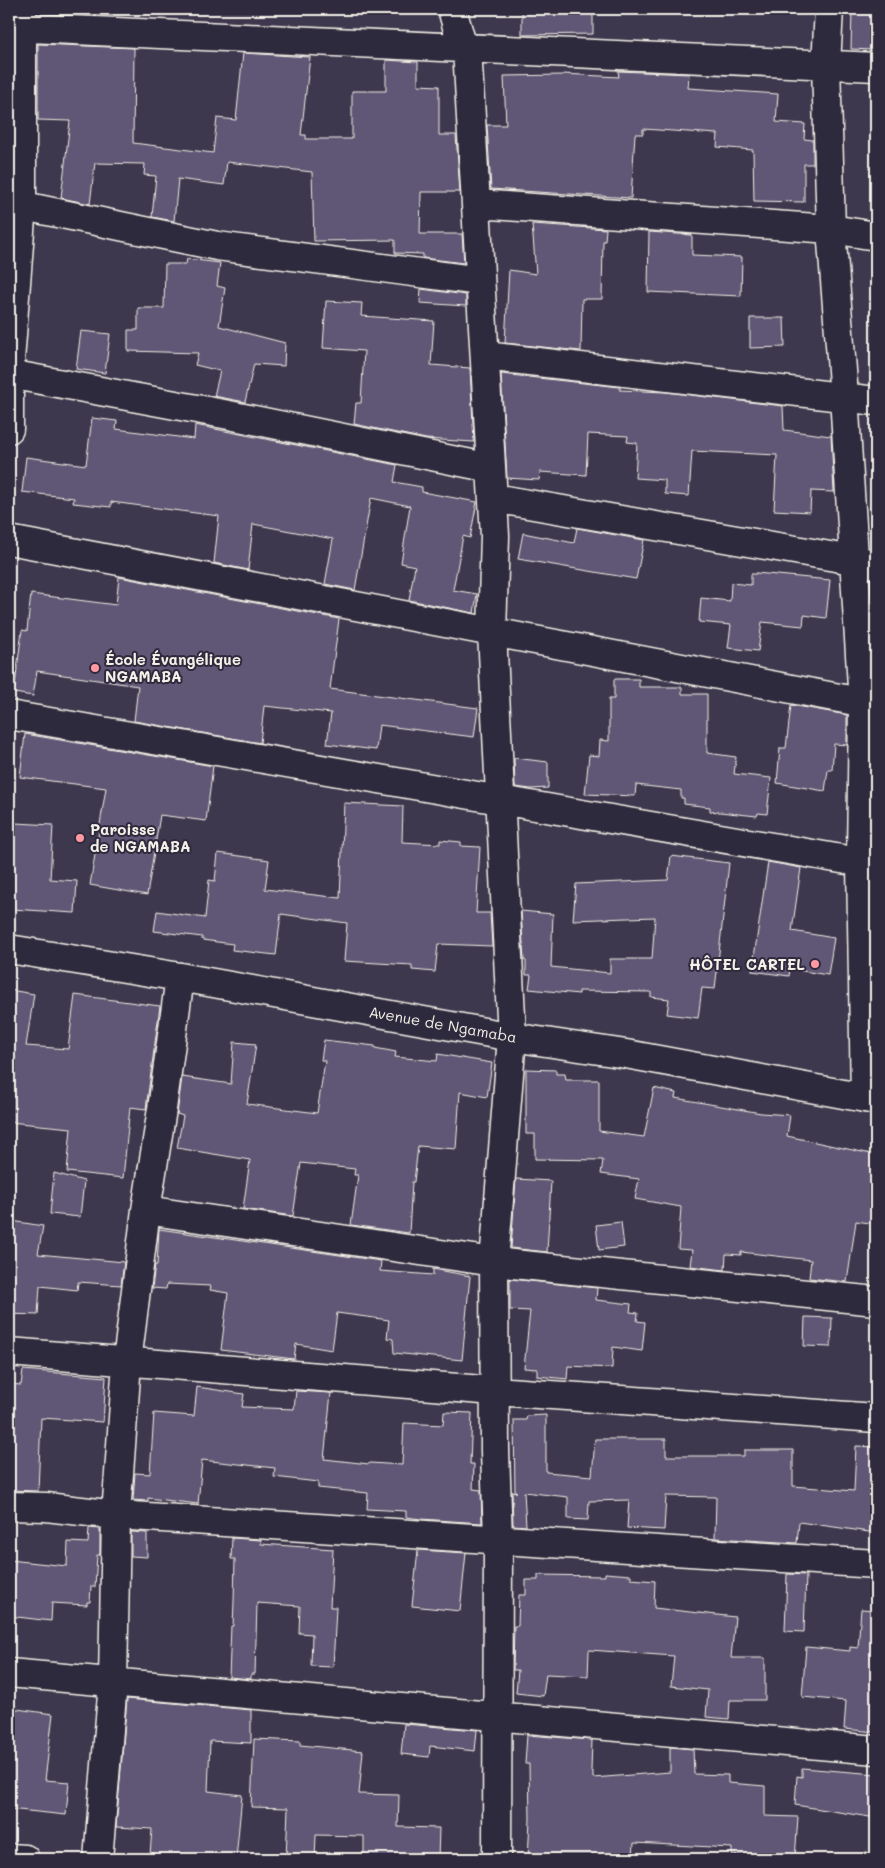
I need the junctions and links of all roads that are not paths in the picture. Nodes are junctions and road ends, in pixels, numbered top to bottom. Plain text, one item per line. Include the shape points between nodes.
1 (452, 9) edge
2 (830, 9) edge
3 (17, 21) edge
4 (465, 48) junction
5 (826, 65) junction
6 (876, 67) edge
7 (16, 204) edge
8 (476, 204) junction
9 (831, 229) junction
10 (876, 236) edge
11 (480, 281) junction
12 (485, 356) junction
13 (9, 374) edge
14 (844, 396) junction
15 (876, 401) edge
16 (9, 429) edge
17 (491, 468) junction
18 (493, 498) junction
19 (9, 540) edge
20 (866, 563) edge
21 (492, 632) junction
22 (870, 704) edge
23 (9, 715) edge
24 (500, 800) junction
25 (869, 863) edge
26 (9, 949) edge
27 (180, 977) junction
28 (512, 1037) junction
29 (871, 1099) edge
30 (146, 1210) junction
31 (494, 1262) junction
32 (876, 1301) edge
33 (9, 1352) edge
34 (127, 1362) junction
35 (495, 1391) junction
36 (876, 1418) edge
37 (9, 1506) edge
38 (116, 1514) junction
39 (498, 1539) junction
40 (876, 1564) edge
41 (9, 1673) edge
42 (113, 1683) junction
43 (498, 1716) junction
44 (876, 1750) edge
45 (9, 1858) edge
46 (25, 1859) edge
47 (98, 1859) edge
48 (497, 1859) edge

1 - 4 street
2 - 5 street
3 - 4 street
3 - 7 street
4 - 5 street
4 - 8 street
5 - 6 street
5 - 9 street
7 - 11 street via 218,246
7 - 13 street
8 - 9 street
8 - 11 street
9 - 10 street
9 - 14 street
11 - 12 street
12 - 14 street
12 - 17 street
13 - 16 street
13 - 17 street
14 - 15 street
14 - 20 street
17 - 18 street
18 - 20 street
18 - 21 street
19 - 21 street
20 - 22 street
21 - 22 street
21 - 24 street
22 - 25 street
23 - 24 street
24 - 25 street
24 - 28 street
25 - 29 street
26 - 27 street, Avenue de Ngamaba
27 - 28 street, Avenue de Ngamaba
27 - 30 street
28 - 29 street, Avenue de Ngamaba via 626,1054
28 - 31 street
30 - 31 street
30 - 34 street
31 - 32 street
31 - 35 street
33 - 34 street
34 - 35 street
34 - 38 street
35 - 36 street
35 - 39 street
37 - 38 street
38 - 39 street
38 - 42 street
39 - 40 street
39 - 43 street
41 - 42 street
42 - 43 street
42 - 47 street
43 - 44 street
43 - 48 street
45 - 46 street

